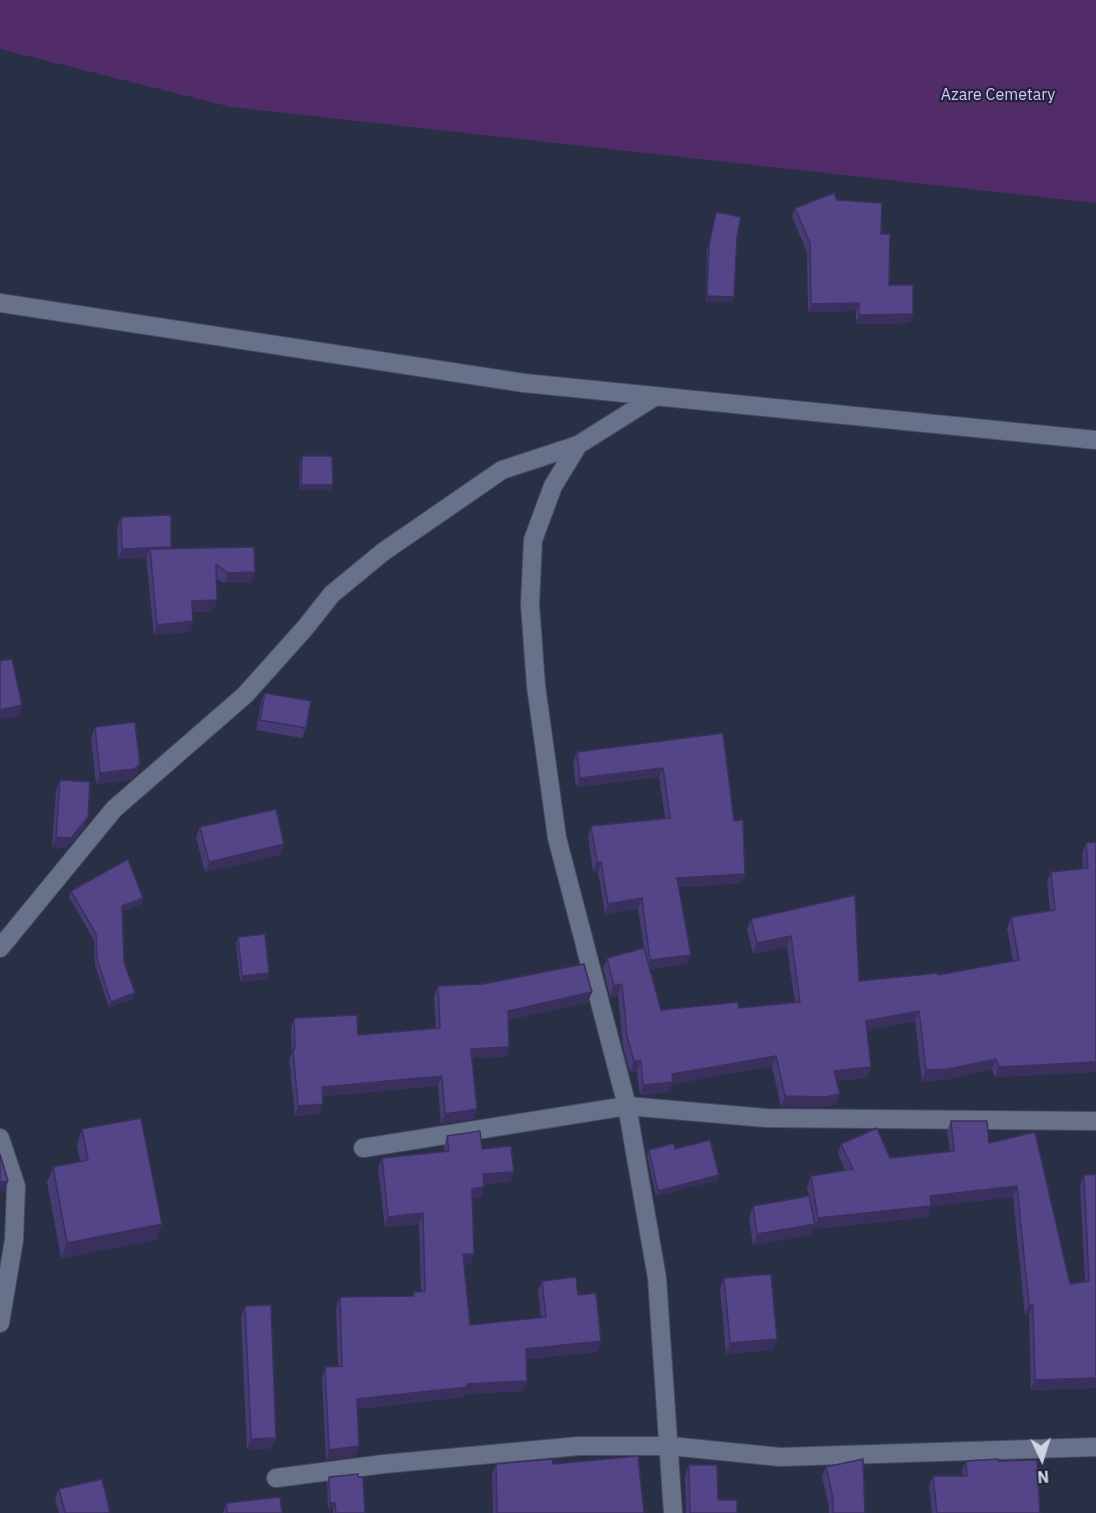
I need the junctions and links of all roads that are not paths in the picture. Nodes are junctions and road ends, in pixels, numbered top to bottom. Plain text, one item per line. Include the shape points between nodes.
1 (0, 303) edge
2 (656, 396) junction
3 (1096, 440) edge
4 (578, 445) junction
5 (0, 948) edge
6 (627, 1106) junction
7 (1096, 1120) edge
8 (0, 1138) edge
9 (363, 1148) dead end
10 (0, 1323) edge
11 (670, 1446) junction
12 (1096, 1447) edge
13 (276, 1478) dead end
14 (673, 1513) edge

1 - 2 street via 524,383
2 - 3 street
2 - 4 street
4 - 5 street via 502,470 383,552 332,594 245,695 114,809
4 - 6 street via 553,486 532,540 530,604 536,686 557,838
6 - 7 street via 766,1118
6 - 9 street
6 - 11 street via 657,1278
8 - 10 street via 16,1186 14,1240
11 - 12 street via 780,1457
11 - 13 street via 579,1446
11 - 14 street

